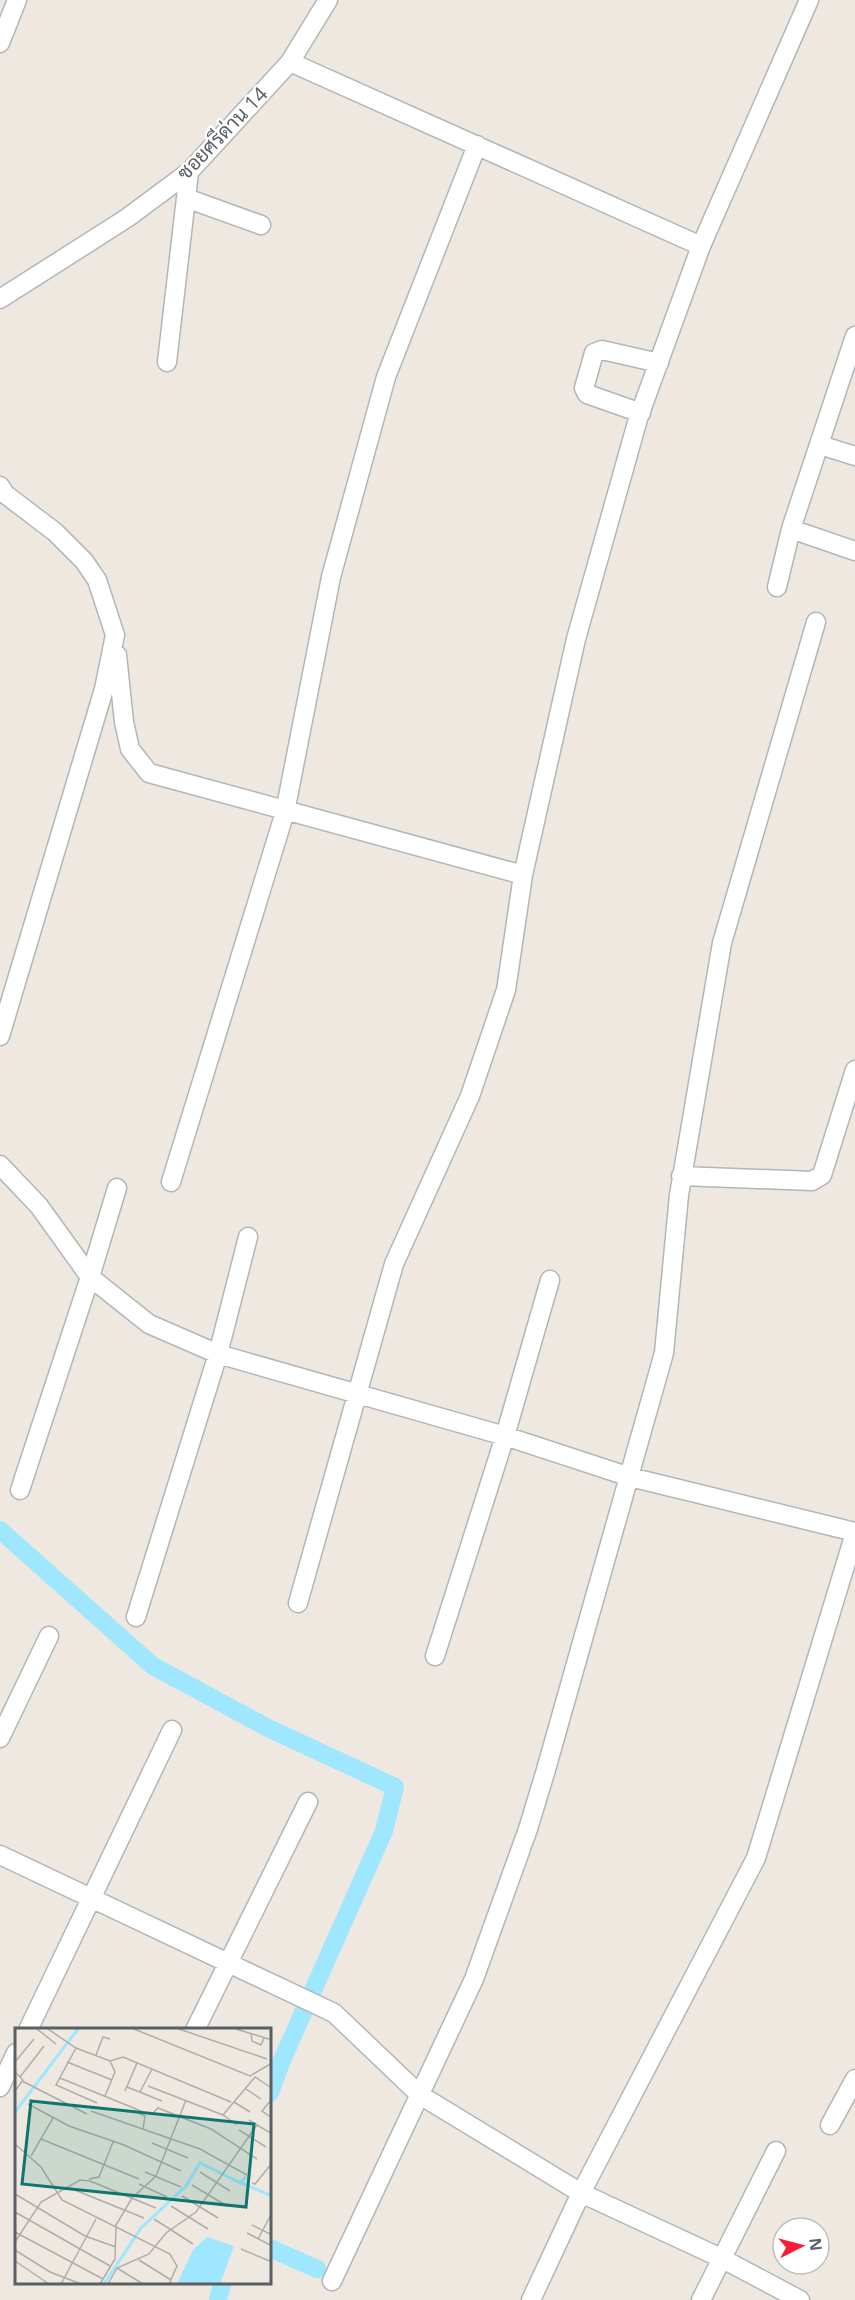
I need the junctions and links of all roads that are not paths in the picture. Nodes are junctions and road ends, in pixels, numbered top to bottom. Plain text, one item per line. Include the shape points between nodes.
1 (17, 0) edge
2 (328, 0) edge
3 (809, 0) edge
4 (0, 43) edge
5 (290, 62) junction
6 (477, 145) junction
7 (189, 172) junction
8 (186, 198) junction
9 (261, 225) dead end
10 (701, 246) junction
11 (0, 299) edge
12 (855, 336) edge
13 (166, 362) dead end
14 (659, 363) junction
15 (850, 364) edge
16 (641, 413) junction
17 (820, 445) junction
18 (855, 456) edge
19 (2, 496) edge
20 (791, 529) junction
21 (855, 551) edge
22 (777, 586) dead end
23 (816, 622) dead end
24 (115, 635) junction
25 (285, 812) junction
26 (523, 875) junction
27 (0, 1036) edge
28 (855, 1070) edge
29 (0, 1165) edge
30 (681, 1176) junction
31 (171, 1182) dead end
32 (117, 1188) dead end
33 (248, 1237) dead end
34 (90, 1277) junction
35 (550, 1280) dead end
36 (218, 1354) junction
37 (356, 1393) junction
38 (505, 1436) junction
39 (630, 1477) junction
40 (20, 1490) dead end
41 (855, 1532) edge
42 (298, 1603) dead end
43 (136, 1617) dead end
44 (49, 1636) dead end
45 (435, 1656) dead end
46 (172, 1730) dead end
47 (0, 1738) edge
48 (308, 1802) dead end
49 (0, 1855) edge
50 (92, 1898) junction
51 (227, 1964) junction
52 (29, 2028) edge
53 (196, 2028) edge
54 (15, 2055) edge
55 (855, 2079) edge
56 (0, 2087) edge
57 (420, 2095) junction
58 (830, 2125) dead end
59 (776, 2151) dead end
60 (581, 2193) junction
61 (721, 2258) junction
62 (332, 2281) dead end
63 (531, 2300) edge
64 (701, 2300) edge
65 (800, 2300) edge

1 - 4 street
2 - 5 street, ซอยศรีด่าน 14
3 - 10 street
5 - 6 street
5 - 7 street, ซอยศรีด่าน 14
6 - 10 street
6 - 25 street via 386,377 331,577
7 - 8 street
7 - 11 street, ซอยศรีด่าน 14 via 127,218
8 - 9 street
8 - 13 street
10 - 14 street
12 - 15 street
14 - 16 street
14 - 16 street via 602,350 594,353 584,388 587,394
15 - 17 street
16 - 26 street via 576,639
17 - 18 street
17 - 20 street
19 - 24 street via 55,532 84,561 97,580
20 - 21 street
20 - 22 street
23 - 30 street via 722,943
24 - 25 street via 130,749 149,773
24 - 27 street via 104,689
25 - 26 street
25 - 31 street
26 - 37 street via 506,990 490,1041 470,1096 394,1264
28 - 30 street via 822,1175 812,1181
29 - 34 street via 39,1206
30 - 39 street via 664,1353
32 - 34 street
33 - 36 street
34 - 36 street via 149,1324
34 - 40 street
35 - 38 street
36 - 37 street
36 - 43 street
37 - 38 street
37 - 42 street
38 - 39 street
38 - 45 street
39 - 41 street
39 - 57 street via 528,1829 474,1979
41 - 60 street via 756,1858
44 - 47 street
46 - 50 street
48 - 51 street
49 - 50 street
50 - 51 street
50 - 52 street
51 - 53 street
51 - 57 street via 334,2013
54 - 56 street
55 - 58 street
57 - 60 street
57 - 62 street
59 - 61 street
60 - 61 street
60 - 63 street
61 - 64 street
61 - 65 street

